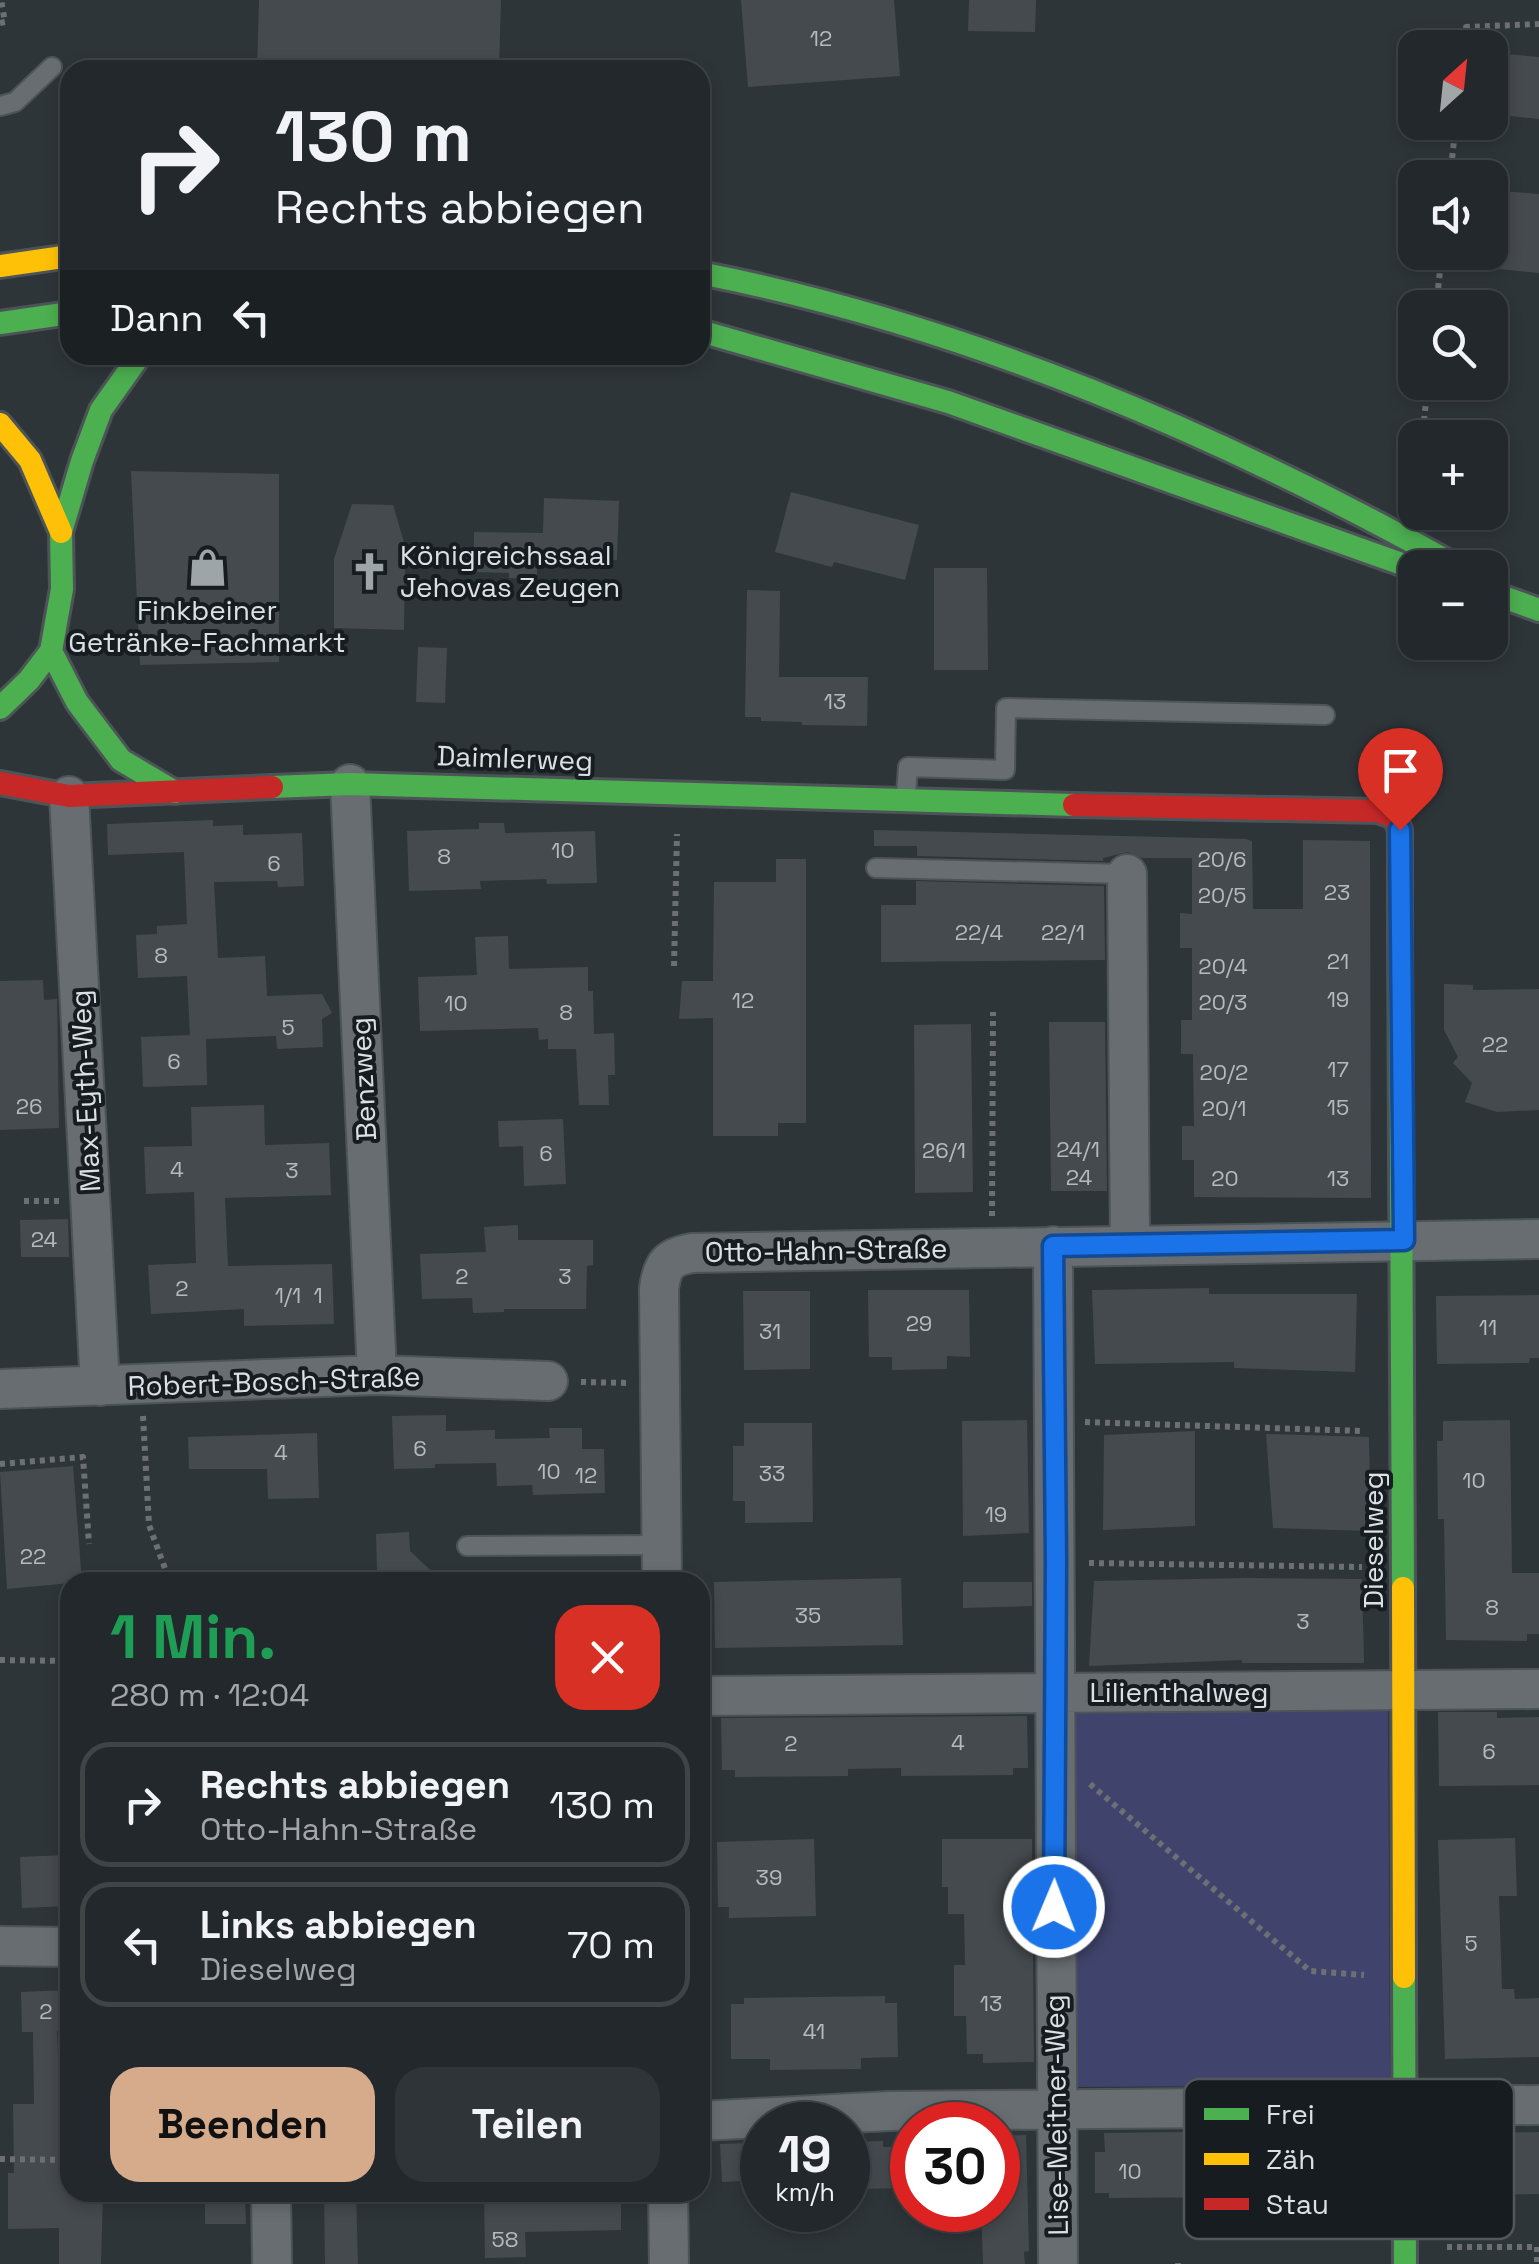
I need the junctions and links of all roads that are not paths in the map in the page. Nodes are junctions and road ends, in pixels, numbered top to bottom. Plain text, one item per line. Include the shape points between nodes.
1 (52, 67) dead end
2 (0, 106) edge
3 (60, 257) edge
4 (0, 266) edge
5 (710, 275) edge
6 (60, 314) edge
7 (0, 323) edge
8 (710, 334) edge
9 (133, 365) edge
10 (0, 424) edge
11 (61, 532) junction
12 (1429, 550) edge
13 (1398, 562) edge
14 (51, 651) junction
15 (0, 708) edge
16 (1325, 715) dead end
17 (0, 783) edge
18 (350, 784) junction
19 (175, 792) junction
20 (69, 796) junction
21 (906, 798) junction
22 (1395, 817) joint
23 (876, 868) dead end
24 (1127, 874) joint
25 (1539, 1239) edge
26 (1404, 1240) junction
27 (1130, 1244) junction
28 (1053, 1246) junction
29 (377, 1375) junction
30 (548, 1381) road end
31 (100, 1386) junction
32 (0, 1389) edge
33 (662, 1544) junction
34 (467, 1546) dead end
35 (662, 1572) edge
36 (1539, 1690) edge
37 (1404, 1691) junction
38 (1055, 1692) junction
39 (710, 1696) edge
40 (0, 1946) edge
41 (60, 1947) edge
42 (1405, 2079) edge
43 (1539, 2105) edge
44 (1514, 2106) edge
45 (1057, 2108) junction
46 (1184, 2108) edge
47 (710, 2120) edge
48 (271, 2202) edge
49 (668, 2202) edge
50 (272, 2264) edge
51 (668, 2264) edge
52 (1058, 2264) edge

1 - 2 lane via 15,102
3 - 4 street
5 - 12 street via 800,293 1033,368 1235,451
6 - 7 street
8 - 13 street via 948,402
9 - 11 street via 101,410
10 - 11 street via 38,473
11 - 14 street via 62,589
14 - 15 street
14 - 19 street via 77,702 121,760
16 - 21 lane via 1006,708 1004,770 908,767
17 - 20 street, Daimlerweg
18 - 19 street, Daimlerweg
18 - 21 street, Daimlerweg
18 - 29 street, Benzweg
19 - 20 street, Daimlerweg
20 - 31 street, Max-Eyth-Weg
21 - 22 street, Daimlerweg via 1378,810
22 - 26 street, Dieselweg
23 - 24 lane
24 - 27 street
25 - 26 street, Otto-Hahn-Straße
26 - 27 street, Otto-Hahn-Straße
26 - 37 street, Dieselweg
27 - 28 street, Otto-Hahn-Straße
28 - 33 street, Otto-Hahn-Straße via 673,1256 662,1267 660,1289
28 - 38 street, Lise-Meitner-Weg
29 - 30 street, Robert-Bosch-Straße
29 - 31 street, Robert-Bosch-Straße
31 - 32 street, Robert-Bosch-Straße
33 - 34 lane
33 - 35 street, Otto-Hahn-Straße
36 - 37 street, Lilienthalweg
37 - 38 street, Lilienthalweg
37 - 42 street, Dieselweg
38 - 39 street, Lilienthalweg
38 - 45 street, Lise-Meitner-Weg
40 - 41 street
43 - 44 street
45 - 46 street
45 - 47 street
45 - 52 street, Lise-Meitner-Weg
48 - 50 street
49 - 51 street

